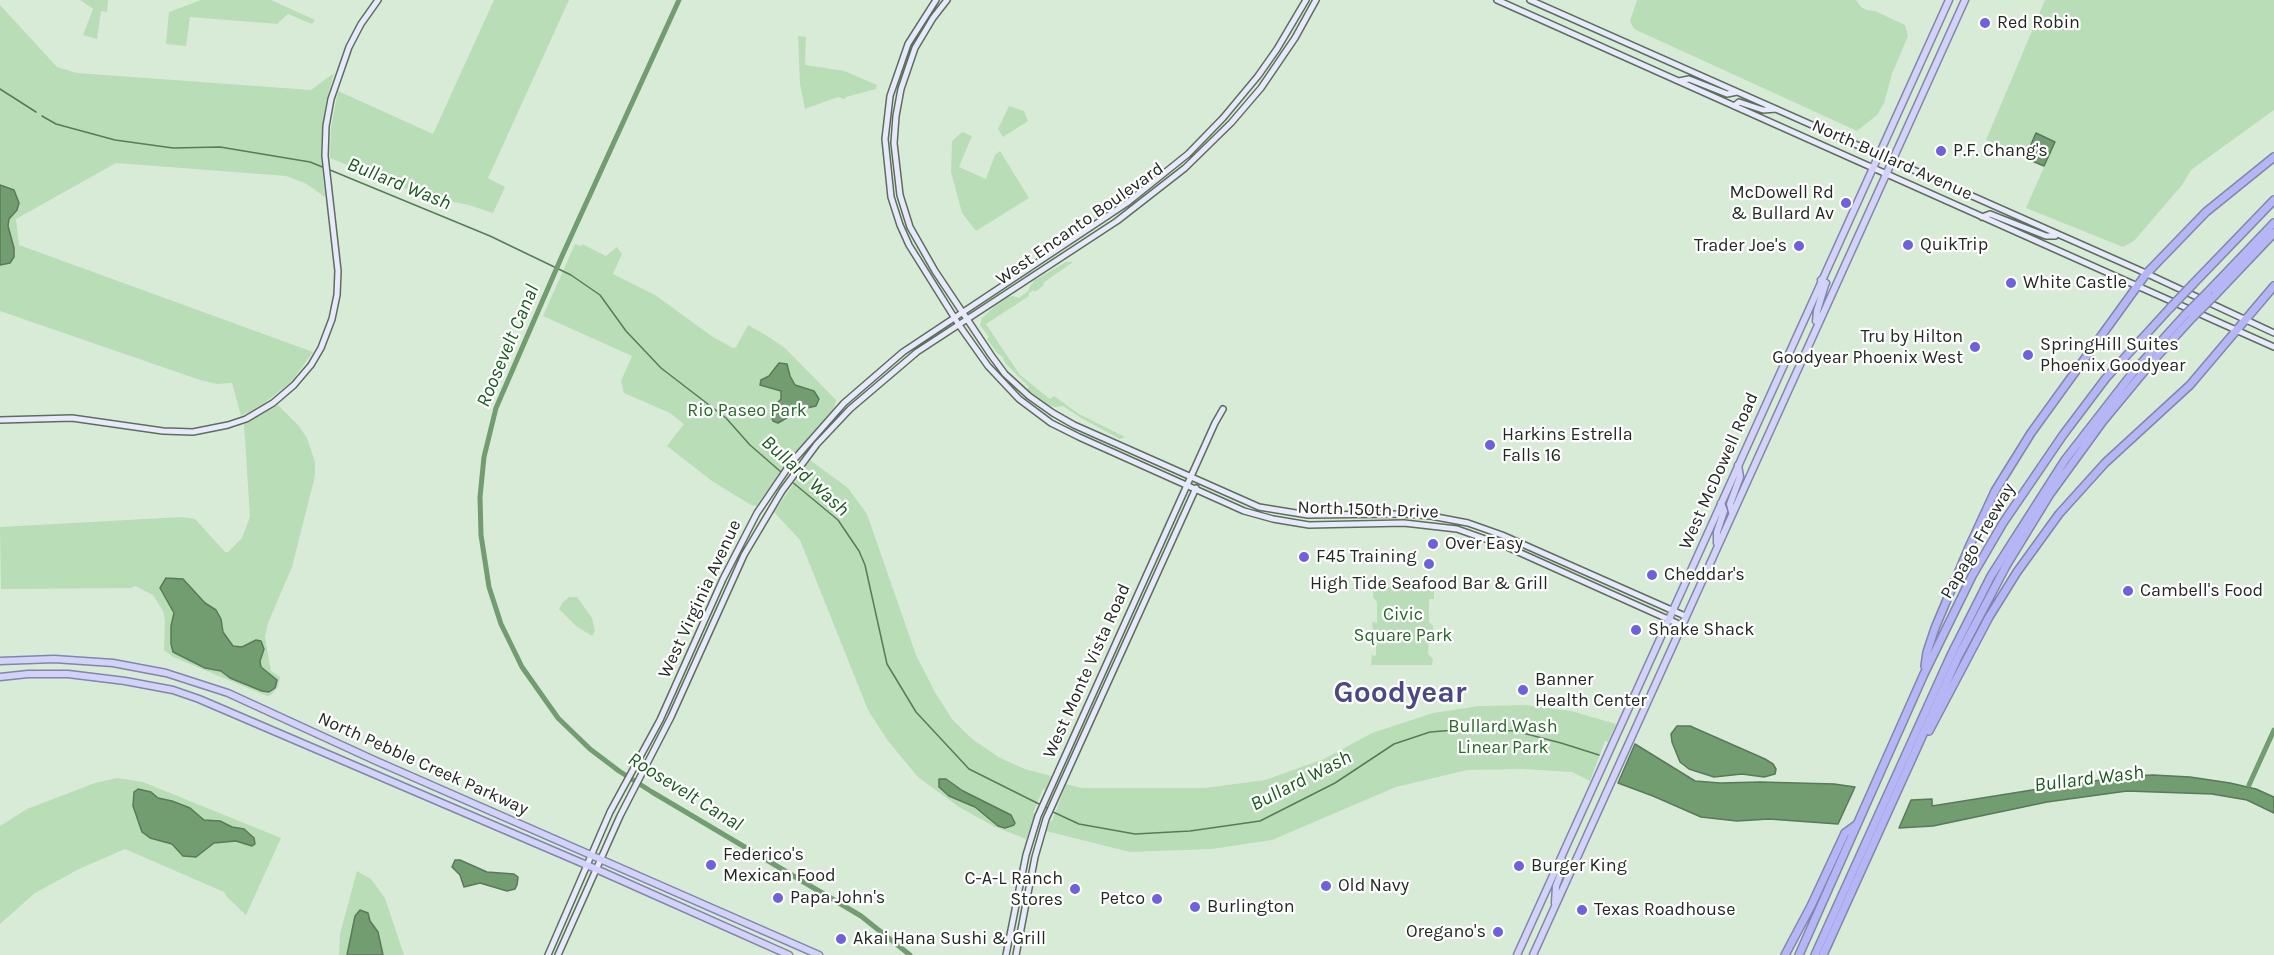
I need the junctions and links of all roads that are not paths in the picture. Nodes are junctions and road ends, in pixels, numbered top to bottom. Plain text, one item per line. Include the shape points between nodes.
1 (378, 0) edge
2 (936, 0) edge
3 (947, 0) edge
4 (1306, 0) edge
5 (1316, 0) edge
6 (1497, 0) edge
7 (1530, 0) edge
8 (1949, 0) edge
9 (1965, 0) edge
10 (1277, 49) junction
11 (1285, 54) junction
12 (1677, 81) junction
13 (1737, 92) junction
14 (1734, 106) junction
15 (1776, 109) junction
16 (1879, 155) junction
17 (2274, 157) edge
18 (1892, 160) junction
19 (1873, 168) junction
20 (1886, 174) junction
21 (2274, 200) edge
22 (1982, 217) junction
23 (2274, 223) edge
24 (2274, 233) edge
25 (2059, 236) junction
26 (2146, 274) junction
27 (1821, 280) junction
28 (2138, 285) junction
29 (2274, 286) edge
30 (2211, 293) junction
31 (2188, 316) junction
32 (960, 319) junction
33 (2247, 320) junction
34 (1815, 328) junction
35 (2238, 331) junction
36 (2274, 333) edge
37 (2274, 347) edge
38 (1771, 393) junction
39 (1784, 399) junction
40 (1223, 409) dead end
41 (1062, 419) junction
42 (0, 420) edge
43 (1058, 427) junction
44 (1738, 464) junction
45 (1190, 477) junction
46 (1199, 481) junction
47 (1187, 485) junction
48 (1195, 489) junction
49 (1721, 503) junction
50 (1732, 512) junction
51 (1403, 514) junction
52 (1404, 523) junction
53 (1717, 545) junction
54 (1672, 610) junction
55 (1685, 616) junction
56 (1668, 619) junction
57 (1681, 625) junction
58 (1121, 632) junction
59 (1129, 635) junction
60 (0, 662) edge
61 (1924, 674) junction
62 (0, 677) edge
63 (333, 741) junction
64 (327, 754) junction
65 (1910, 764) junction
66 (462, 798) junction
67 (458, 809) junction
68 (1858, 824) junction
69 (592, 854) junction
70 (601, 858) junction
71 (1561, 858) junction
72 (588, 865) junction
73 (596, 869) junction
74 (1555, 906) junction
75 (548, 955) edge
76 (558, 955) edge
77 (789, 955) edge
78 (819, 955) edge
79 (1006, 955) edge
80 (1016, 955) edge
81 (1517, 955) edge
82 (1533, 955) edge
83 (1785, 955) edge
84 (1799, 955) edge
85 (1815, 955) edge
86 (1823, 955) edge

1 - 42 main road via 349,47 331,99 325,156 338,271 337,295 332,320 317,356 294,385 246,419 193,432 72,418
2 - 32 main road via 908,44 894,80 885,150 891,197 900,225 915,256
3 - 32 main road via 915,48 904,76 896,116 894,160 910,227
4 - 10 main road, West Encanto Boulevard
5 - 11 main road, West Encanto Boulevard
6 - 12 main road, North Bullard Avenue
7 - 13 main road, North Bullard Avenue
8 - 16 main road, West McDowell Road
9 - 18 main road, West McDowell Road
10 - 11 main road
10 - 32 main road, West Encanto Boulevard via 1223,118 1180,162
11 - 32 main road, West Encanto Boulevard via 1238,115 1175,177 1117,221
12 - 13 main road via 1689,79 1727,94
12 - 14 main road, North Bullard Avenue
13 - 15 main road, North Bullard Avenue
14 - 15 main road via 1739,102 1763,110
14 - 19 main road, North Bullard Avenue
15 - 16 main road, North Bullard Avenue
16 - 18 main road, North Bullard Avenue
16 - 19 main road, West McDowell Road
17 - 26 highway via 2206,212
18 - 20 main road, West McDowell Road
18 - 25 main road, North Bullard Avenue
19 - 20 main road, North Bullard Avenue
19 - 27 main road, West McDowell Road
20 - 22 main road, North Bullard Avenue
20 - 34 main road, West McDowell Road
21 - 61 highway, Papago Freeway, bridge via 2106,378 2003,523
22 - 25 main road via 1990,214 2046,236
22 - 28 main road, North Bullard Avenue
23 - 30 highway
24 - 30 highway, Papago Freeway
25 - 26 main road, North Bullard Avenue
26 - 28 highway
26 - 33 main road, North Bullard Avenue
27 - 34 main road via 1826,283
27 - 38 main road, West McDowell Road
28 - 35 main road, North Bullard Avenue
28 - 61 highway via 2031,433 1995,492 1944,607 1927,652
29 - 33 highway
30 - 31 highway, Papago Freeway, bridge
31 - 65 highway, Papago Freeway via 2103,422 2036,516 1977,618
31 - 85 highway via 2135,370 2065,460 1991,576 1951,655
32 - 41 main road, North 150th Drive via 1012,380
32 - 43 main road, North 150th Drive via 988,366 1006,386
32 - 69 main road, West Virginia Avenue via 913,344 865,383 821,427 775,485 740,544 668,705 624,784
32 - 70 main road, West Virginia Avenue via 864,396 817,444 782,491 744,555 671,717
33 - 35 highway
33 - 36 main road, North Bullard Avenue
34 - 39 main road, West McDowell Road
35 - 37 main road, North Bullard Avenue
35 - 65 highway via 2175,400 2105,463 2055,520 1989,617
38 - 39 main road
38 - 44 main road, West McDowell Road
39 - 50 main road, West McDowell Road
40 - 45 main road, West Monte Vista Road
41 - 43 main road
41 - 45 main road, North 150th Drive
43 - 47 main road, North 150th Drive
44 - 49 main road, West McDowell Road
44 - 50 main road via 1740,477 1730,504
45 - 46 main road, North 150th Drive
45 - 47 main road, West Monte Vista Road
46 - 48 main road, West Monte Vista Road
46 - 51 main road, North 150th Drive via 1259,507 1289,513
47 - 48 main road, North 150th Drive
47 - 58 main road, West Monte Vista Road
48 - 52 main road, North 150th Drive via 1250,513 1294,524
48 - 59 main road, West Monte Vista Road
49 - 53 main road via 1724,511
49 - 54 main road, West McDowell Road
50 - 53 main road, West McDowell Road
51 - 52 main road
51 - 54 main road, North 150th Drive via 1458,521 1494,532
52 - 56 main road, North 150th Drive via 1476,535
53 - 55 main road, West McDowell Road
54 - 55 main road, North 150th Drive
54 - 56 main road, West McDowell Road
55 - 57 main road, West McDowell Road
56 - 57 main road, North 150th Drive
56 - 71 main road, West McDowell Road
57 - 74 main road, West McDowell Road
58 - 59 main road
58 - 79 main road, West Monte Vista Road via 1038,816
59 - 80 main road, West Monte Vista Road via 1046,819
60 - 63 main road, North Pebble Creek Parkway via 54,659 166,673 228,693
61 - 68 highway, Papago Freeway
62 - 64 main road, North Pebble Creek Parkway via 68,674 173,690 227,709
63 - 64 main road
63 - 66 main road, North Pebble Creek Parkway
64 - 67 main road, North Pebble Creek Parkway
65 - 86 highway, Papago Freeway
66 - 67 main road
66 - 69 main road, North Pebble Creek Parkway
67 - 72 main road, North Pebble Creek Parkway
68 - 83 highway via 1845,833
68 - 84 highway, Papago Freeway
69 - 70 main road, North Pebble Creek Parkway
69 - 72 main road, West Virginia Avenue
70 - 73 main road, West Virginia Avenue
70 - 78 main road, North Pebble Creek Parkway
71 - 74 main road via 1564,865 1556,886
71 - 81 main road, West McDowell Road
72 - 73 main road, North Pebble Creek Parkway
72 - 75 main road, West Virginia Avenue
73 - 76 main road, West Virginia Avenue
73 - 77 main road, North Pebble Creek Parkway
74 - 82 main road, West McDowell Road

